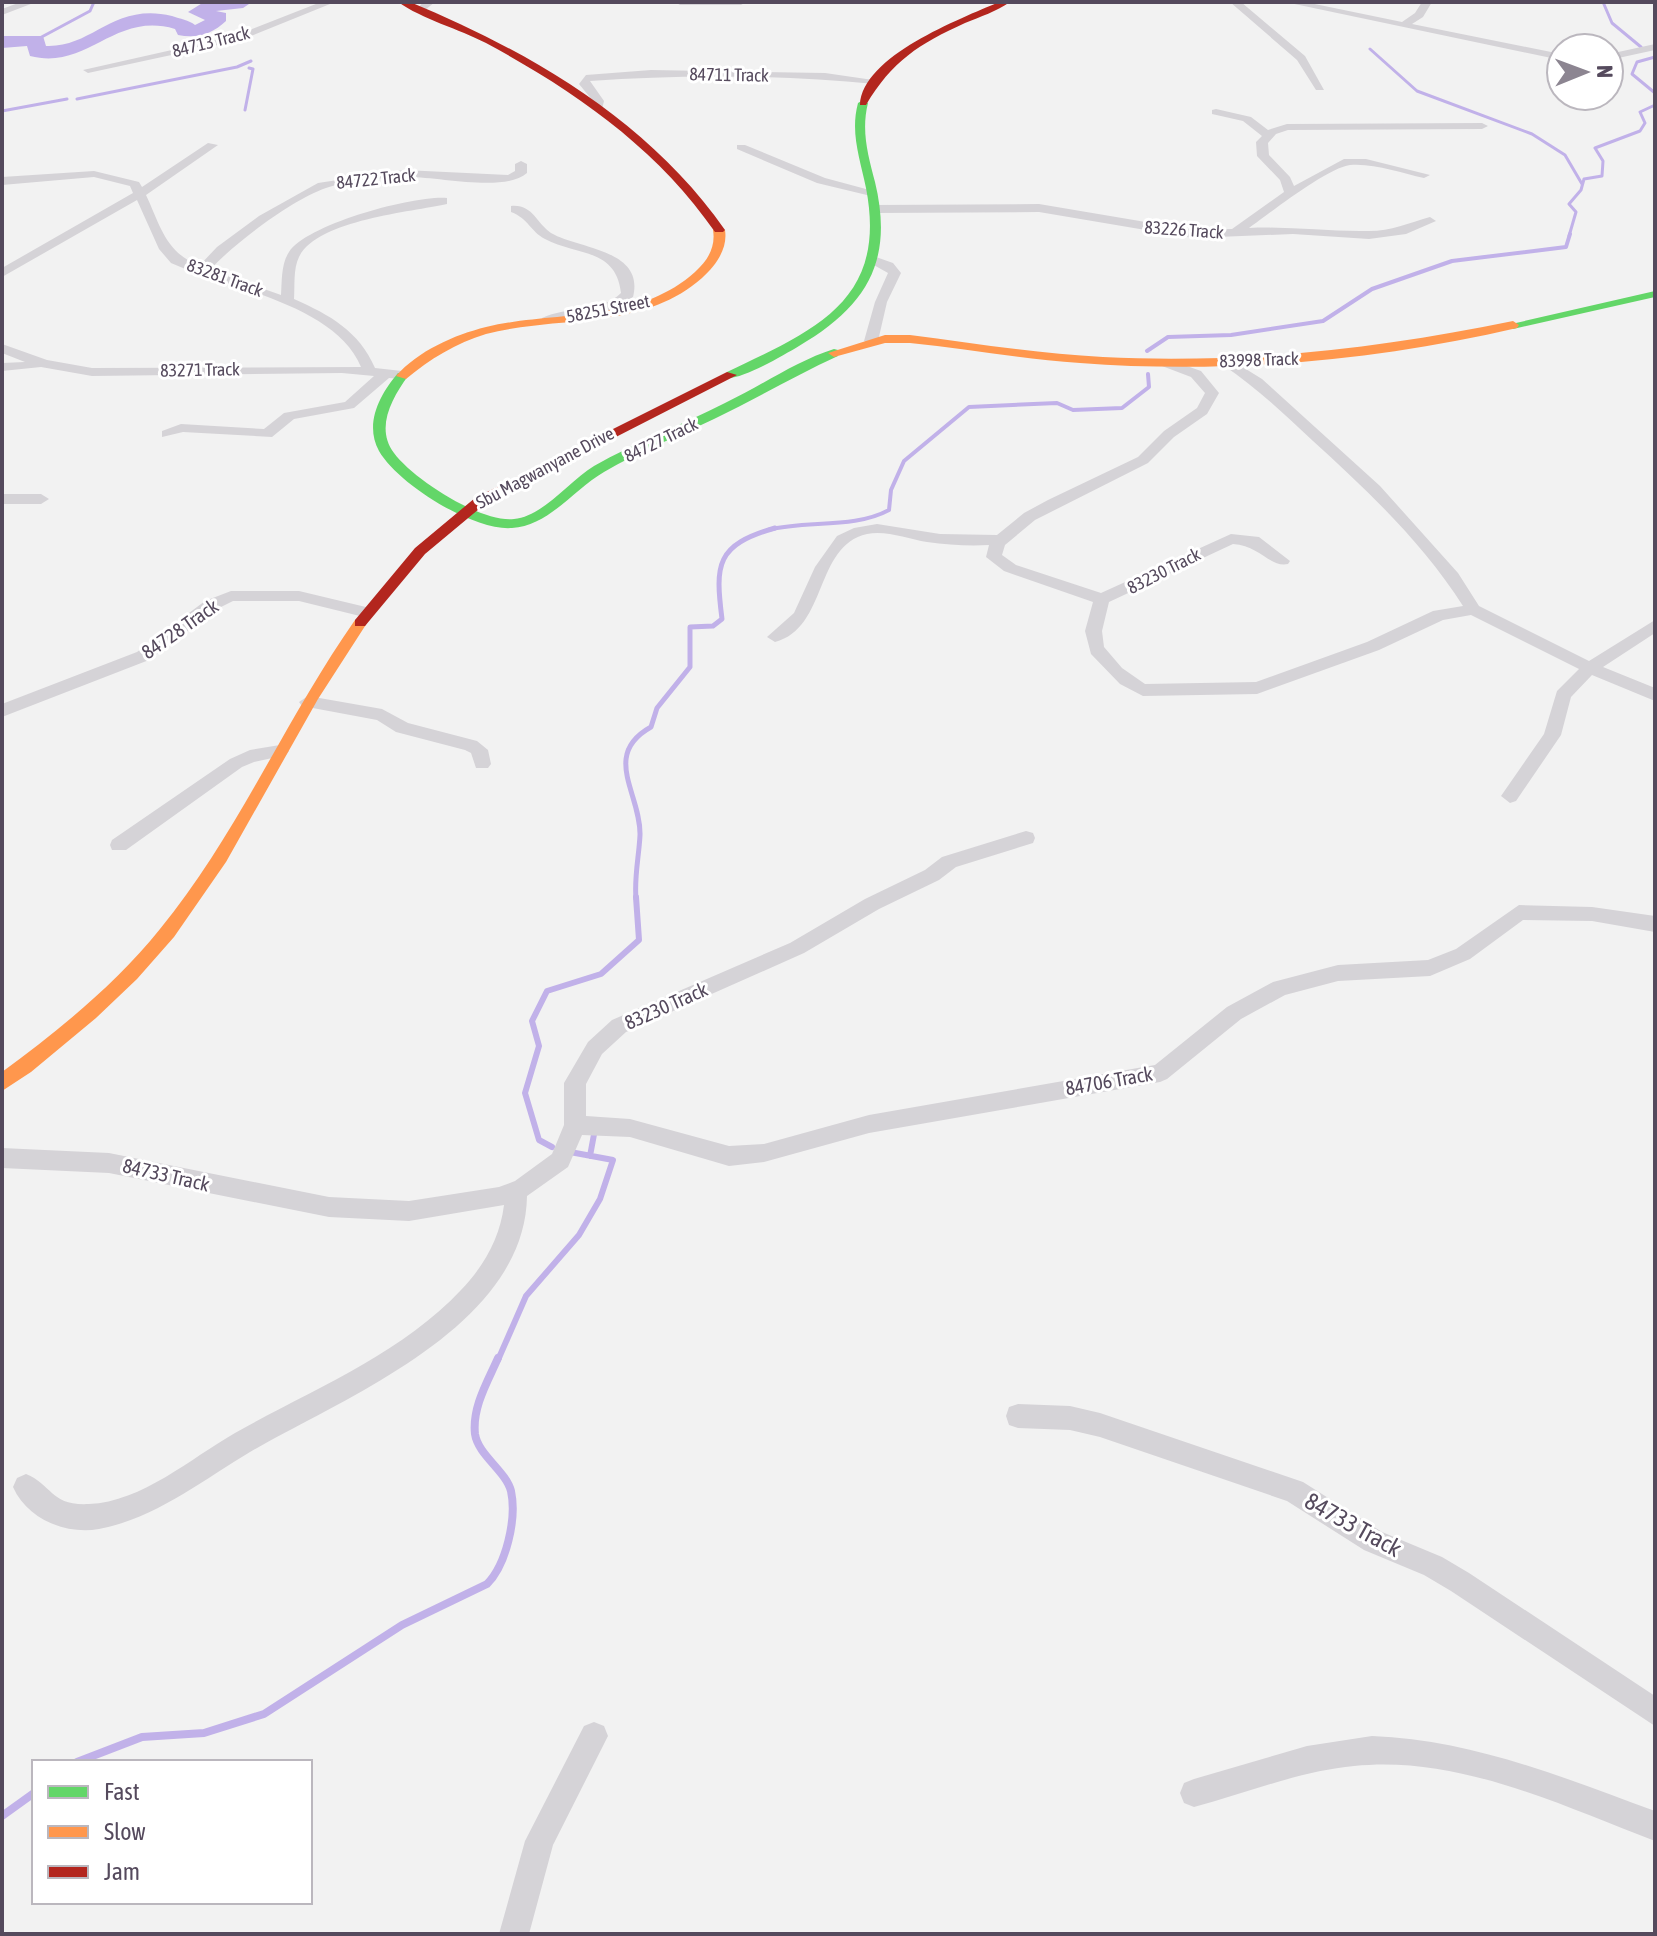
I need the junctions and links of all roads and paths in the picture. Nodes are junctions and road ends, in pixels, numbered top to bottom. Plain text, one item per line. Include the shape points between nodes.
1 (31, 2) edge
2 (330, 2) edge
3 (402, 2) edge
4 (680, 2) edge
5 (741, 2) edge
6 (1006, 2) edge
7 (1235, 2) edge
8 (1290, 2) edge
9 (1427, 2) edge
10 (426, 5) edge
11 (2, 12) edge
12 (1405, 24) junction
13 (1655, 47) edge
14 (1625, 54) edge
15 (1545, 55) edge
16 (88, 70) dead end
17 (875, 81) junction
18 (1320, 88) dead end
19 (597, 109) junction
20 (1216, 112) dead end
21 (1482, 126) dead end
22 (1269, 136) junction
23 (212, 145) dead end
24 (741, 147) dead end
25 (521, 164) dead end
26 (1424, 175) dead end
27 (2, 181) edge
28 (141, 193) junction
29 (1290, 193) junction
30 (443, 201) dead end
31 (873, 201) junction
32 (515, 209) dead end
33 (1430, 221) dead end
34 (1234, 233) junction
35 (876, 261) junction
36 (201, 272) junction
37 (2, 273) edge
38 (1655, 294) edge
39 (287, 300) junction
40 (547, 321) junction
41 (864, 342) junction
42 (2, 348) edge
43 (1228, 362) junction
44 (1167, 363) junction
45 (44, 364) junction
46 (2, 367) edge
47 (369, 370) junction
48 (394, 374) junction
49 (167, 434) dead end
50 (2, 499) edge
51 (41, 499) dead end
52 (468, 509) junction
53 (999, 540) junction
54 (1282, 561) dead end
55 (1102, 599) junction
56 (1473, 610) junction
57 (364, 612) junction
58 (1655, 625) edge
59 (775, 637) dead end
60 (1590, 668) junction
61 (1655, 695) edge
62 (308, 702) junction
63 (2, 711) edge
64 (280, 751) junction
65 (482, 764) dead end
66 (1510, 796) dead end
67 (1026, 838) dead end
68 (119, 845) dead end
69 (1655, 924) edge
70 (2, 1083) edge
71 (575, 1125) junction
72 (2, 1158) edge
73 (516, 1191) junction
74 (329, 1207) joint
75 (1018, 1416) dead end
76 (26, 1487) dead end
77 (1655, 1712) edge
78 (594, 1736) dead end
79 (1194, 1793) dead end
80 (1655, 1826) edge
81 (514, 1934) edge

1 - 11 street
2 - 16 street, 84713 Track via 226,41
3 - 10 street, 58251 Street
4 - 5 street
6 - 17 street, Sbu Magwanyane Drive via 915,46
7 - 18 street via 1301,58
8 - 12 street
9 - 12 street
10 - 19 street, 58251 Street
12 - 15 street
13 - 14 street
17 - 19 street, 84711 Track via 651,73 584,80 599,101
17 - 31 street, Sbu Magwanyane Drive via 859,117
19 - 40 street, 58251 Street via 671,168 712,216 720,240 710,265 665,297
20 - 22 street via 1247,119
21 - 22 street via 1287,127
22 - 29 street via 1262,142 1263,156 1286,179
23 - 28 street
24 - 31 street, 83226 Track
25 - 36 street, 84722 Track via 521,173 510,179 404,173 322,185 263,219
26 - 29 street, 83226 Track via 1344,162
27 - 28 street via 94,174 130,181
28 - 36 street, 83281 Track via 165,249
28 - 37 street
29 - 34 street, 83226 Track
30 - 39 street via 369,217 305,243 293,256
31 - 34 street, 83226 Track via 1039,208 1167,232
31 - 35 street, Sbu Magwanyane Drive via 880,236
32 - 40 street via 533,215 546,235 610,257 628,284 628,294 620,302
33 - 34 street via 1379,234
35 - 41 street via 895,273
35 - 52 street, Sbu Magwanyane Drive via 852,300 807,336
36 - 39 street, 83281 Track
38 - 43 street, 83998 Track via 1388,351
39 - 47 street, 83281 Track via 321,316 349,339 365,354
40 - 48 street, 58251 Street via 471,336
41 - 44 street, 83998 Track via 899,338 1102,361
41 - 52 street, 84727 Track via 593,473 522,521 493,522
42 - 45 street, 83271 Track
43 - 44 street, 83998 Track
43 - 56 street via 1375,489 1452,577
44 - 53 street via 1204,380 1212,393 1198,415 1145,458 1050,505
45 - 46 street
45 - 47 street, 83271 Track via 92,372
47 - 48 street, 83271 Track
48 - 49 street via 349,405 289,416 267,434 185,428
48 - 52 street, 58251 Street via 380,416 389,457 414,479
50 - 51 street
52 - 57 street, Sbu Magwanyane Drive
53 - 55 street, 83230 Track via 993,550 1003,565
53 - 59 street via 956,541 873,529 851,534 831,549 796,623
54 - 55 street, 83230 Track via 1254,540 1237,538
55 - 56 street via 1093,628 1097,653 1143,690 1257,688 1364,650 1439,615
56 - 60 street
57 - 62 street, Sbu Magwanyane Drive
57 - 63 street, 84728 Track via 299,596 231,596 143,656
58 - 60 street
60 - 61 street
60 - 66 street via 1563,695 1552,735
62 - 64 street, Sbu Magwanyane Drive
62 - 65 street via 382,715 402,728 471,745 479,750
64 - 68 street via 236,763
64 - 70 street, Sbu Magwanyane Drive via 209,873 162,937 112,993
67 - 71 street, 83230 Track via 949,862 797,948 619,1026 595,1048 575,1083
69 - 71 street, 84706 Track via 1592,914 1519,912 1463,954 1430,968 1338,973 1280,988 1234,1013 1160,1073 869,1124 764,1153 729,1156 630,1128
71 - 73 street, 83230 Track via 560,1160
72 - 74 street, 84733 Track via 109,1163
73 - 74 street, 83230 Track via 432,1209
73 - 76 street via 509,1237 473,1293 428,1333 379,1364 192,1472 102,1516 59,1514 33,1498
75 - 77 street, 84733 Track via 1100,1425 1294,1491 1373,1541 1460,1582
78 - 81 street via 540,1841
79 - 80 street via 1335,1756 1399,1751 1505,1772

